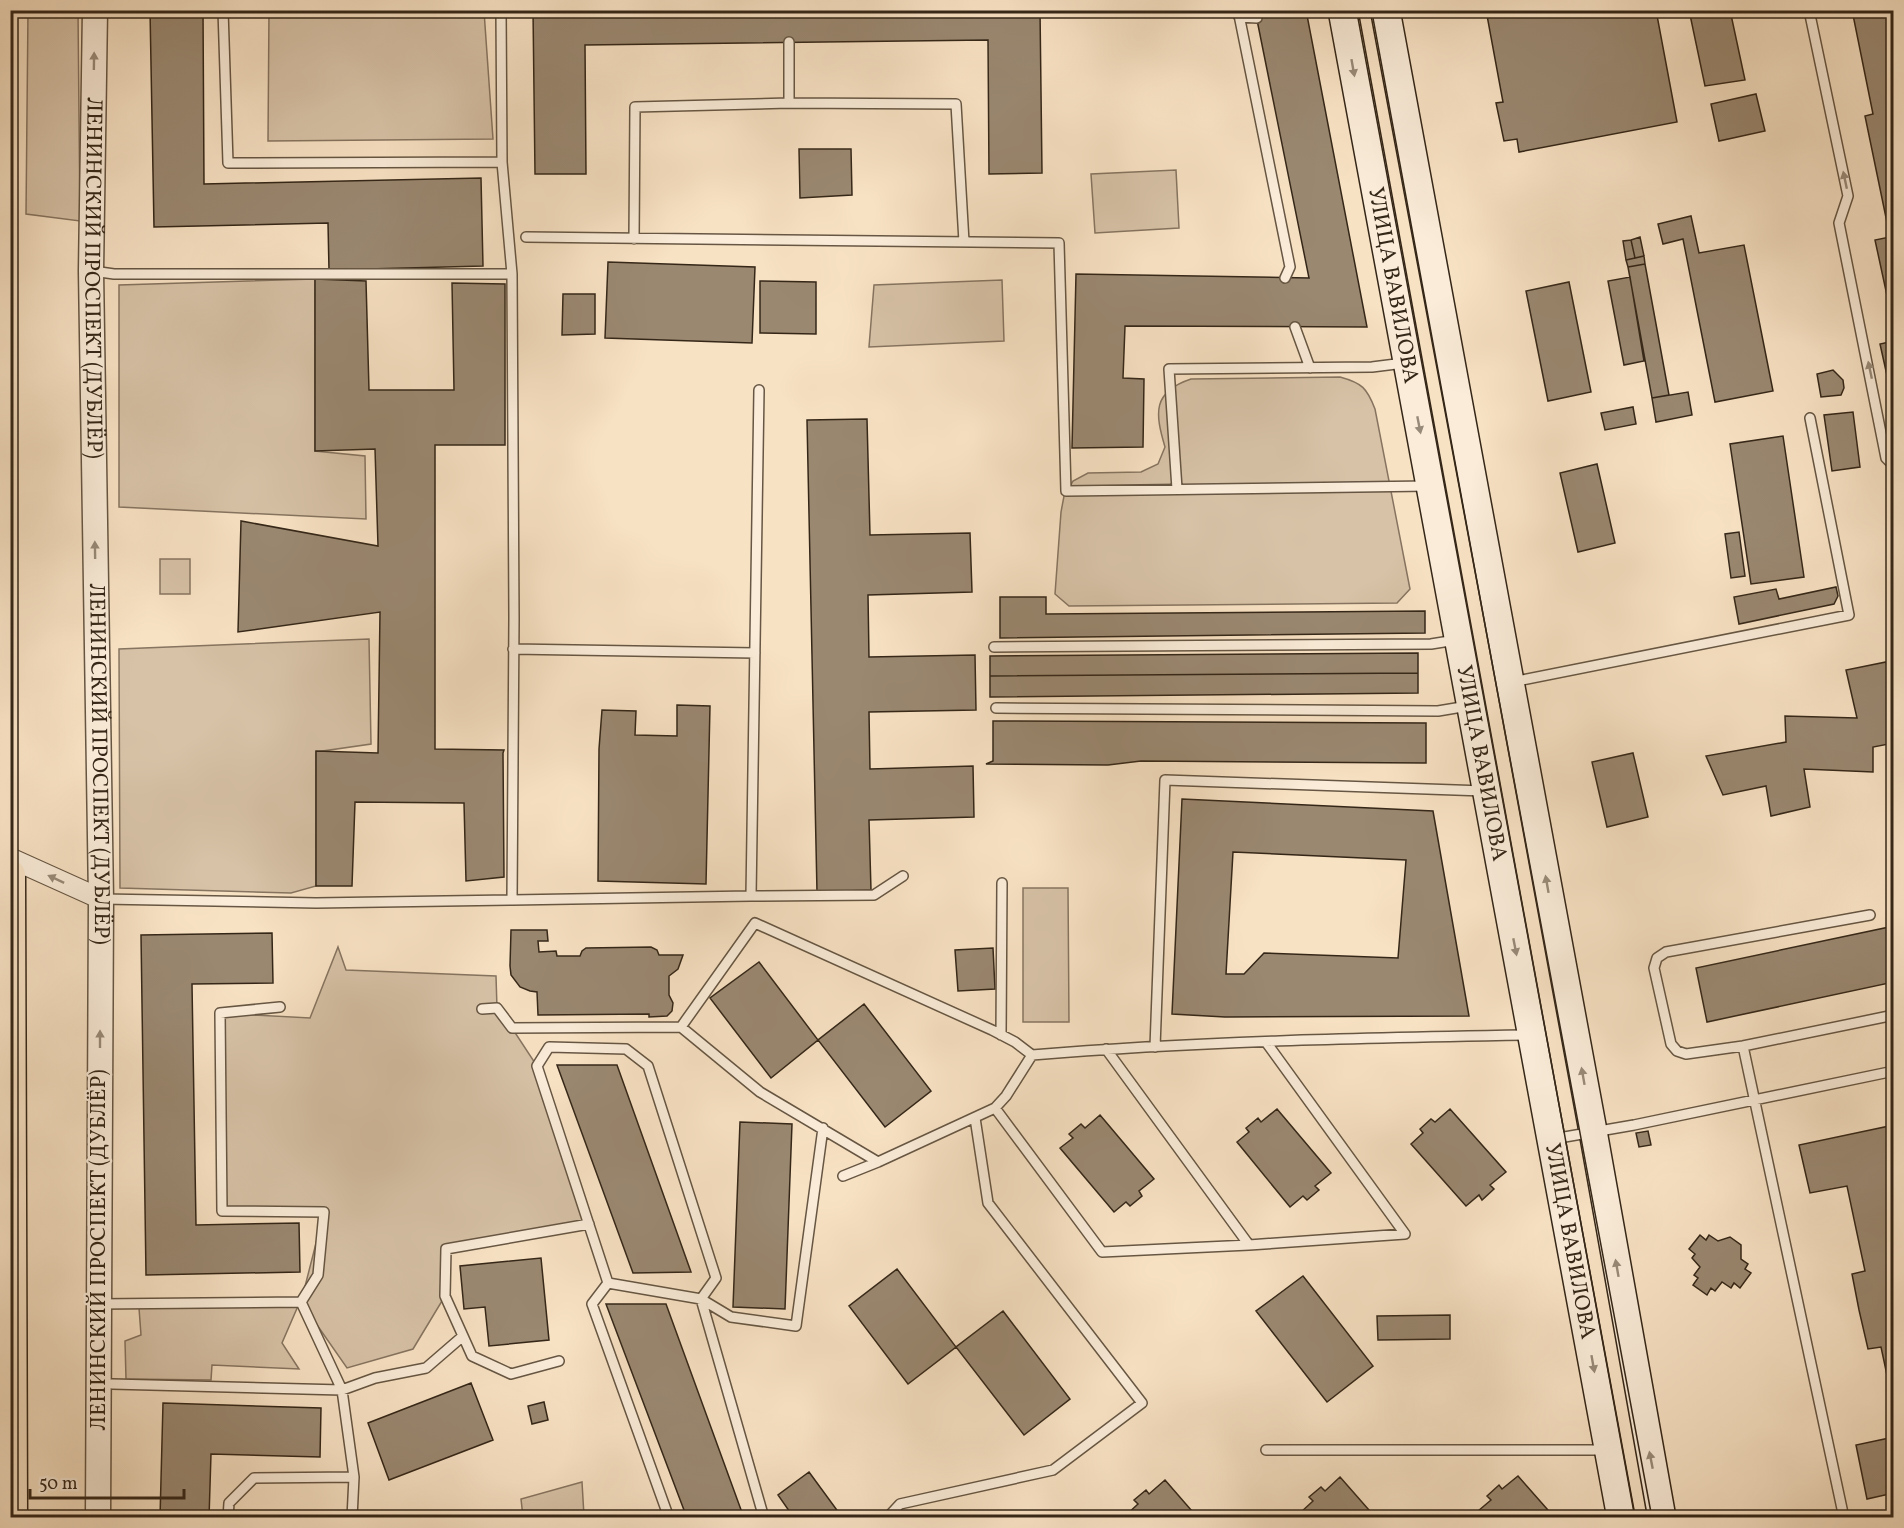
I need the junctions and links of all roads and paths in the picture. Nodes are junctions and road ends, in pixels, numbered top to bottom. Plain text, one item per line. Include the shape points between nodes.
1 (95, 10) edge
2 (223, 10) edge
3 (501, 10) edge
4 (1342, 10) edge
5 (1386, 10) edge
6 (1809, 10) edge
7 (1238, 14) edge
8 (1257, 18) dead end
9 (789, 42) dead end
10 (789, 103) junction
11 (502, 162) junction
12 (526, 237) dead end
13 (634, 239) junction
14 (964, 242) junction
15 (91, 271) junction
16 (512, 274) junction
17 (1285, 278) dead end
18 (1295, 327) dead end
19 (1407, 363) junction
20 (1310, 368) junction
21 (759, 390) dead end
22 (1810, 418) dead end
23 (1893, 466) edge
24 (1430, 486) junction
25 (1177, 489) junction
26 (1458, 640) junction
27 (994, 647) dead end
28 (513, 649) junction
29 (755, 653) junction
30 (1510, 682) junction
31 (1471, 705) junction
32 (996, 708) dead end
33 (1486, 792) junction
34 (10, 858) edge
35 (10, 875) edge
36 (903, 876) dead end
37 (1002, 883) dead end
38 (751, 896) junction
39 (100, 900) junction
40 (512, 900) junction
41 (1870, 915) dead end
42 (280, 1007) dead end
43 (482, 1009) dead end
44 (1893, 1015) edge
45 (681, 1027) junction
46 (1001, 1035) junction
47 (1532, 1035) junction
48 (1266, 1042) junction
49 (1743, 1046) junction
50 (1155, 1047) junction
51 (1106, 1049) junction
52 (1032, 1055) junction
53 (1893, 1071) edge
54 (1755, 1099) junction
55 (995, 1108) junction
56 (975, 1118) junction
57 (823, 1128) junction
58 (1593, 1131) junction
59 (1551, 1139) junction
60 (878, 1162) junction
61 (843, 1176) dead end
62 (589, 1224) junction
63 (1249, 1245) junction
64 (608, 1283) junction
65 (701, 1299) junction
66 (301, 1302) junction
67 (99, 1304) junction
68 (463, 1336) junction
69 (559, 1360) dead end
70 (112, 1384) dead end
71 (342, 1390) junction
72 (1608, 1449) junction
73 (1266, 1450) dead end
74 (354, 1477) junction
75 (12, 1518) edge
76 (98, 1518) edge
77 (228, 1518) edge
78 (352, 1518) edge
79 (669, 1518) edge
80 (764, 1518) edge
81 (887, 1518) edge
82 (1621, 1518) edge
83 (1662, 1518) edge
84 (1844, 1518) edge

15 -> 1 street, ЛЕНИНСКИЙ ПРОСПЕКТ (ДУБЛЁР)
2 - 11 lane via 228,163
3 - 11 lane
4 -> 19 main road, УЛИЦА ВАВИЛОВА
5 - 30 main road, УЛИЦА ВАВИЛОВА
23 -> 6 lane via 1886,458 1839,222 1848,196
7 - 8 lane
7 - 17 lane via 1290,267
9 - 10 lane
10 - 13 lane via 636,107
10 - 14 lane via 956,104
11 - 16 lane
12 - 13 lane
13 - 14 lane
14 - 25 lane via 1059,243 1066,491
15 - 16 lane
39 -> 15 street, ЛЕНИНСКИЙ ПРОСПЕКТ (ДУБЛЁР)
16 - 28 lane
18 - 20 lane
19 - 20 lane
19 -> 24 main road, УЛИЦА ВАВИЛОВА
20 - 25 lane via 1169,369
21 - 29 lane
22 - 30 lane via 1850,615
24 - 25 lane
24 - 26 main road, УЛИЦА ВАВИЛОВА
26 - 27 lane via 1425,644
26 - 31 main road, УЛИЦА ВАВИЛОВА
28 - 29 lane
28 - 40 lane
29 - 38 lane
58 -> 30 main road, УЛИЦА ВАВИЛОВА
31 - 32 lane via 1438,711
31 - 33 main road, УЛИЦА ВАВИЛОВА
33 -> 47 main road, УЛИЦА ВАВИЛОВА
33 - 50 lane via 1165,780
39 -> 34 street
35 - 75 main road
36 - 38 lane via 874,895
37 - 46 lane
38 - 40 lane
39 - 40 lane
67 -> 39 street, ЛЕНИНСКИЙ ПРОСПЕКТ (ДУБЛЁР)
41 - 49 lane via 1666,952 1657,958 1654,968 1671,1044 1677,1051 1686,1054
42 - 66 lane via 220,1013 222,1211 324,1212 318,1275
43 - 45 lane via 497,1008 512,1028
44 - 49 lane
45 - 46 lane via 755,923
45 - 57 lane via 760,1092
46 - 52 lane
47 - 48 lane
47 - 59 main road, УЛИЦА ВАВИЛОВА
48 - 50 lane
48 - 63 lane via 1405,1234
49 - 54 lane
50 - 51 lane
51 - 52 lane
51 - 63 lane
52 - 55 lane
53 - 54 lane
54 - 58 lane
54 - 84 lane
55 - 56 lane
55 - 63 lane via 1102,1252
56 - 60 lane
56 - 81 lane via 988,1203 1142,1403 1053,1470 900,1504
57 - 60 lane
57 - 65 lane via 796,1326 731,1317
58 - 59 lane
83 -> 58 main road, УЛИЦА ВАВИЛОВА
59 -> 72 main road, УЛИЦА ВАВИЛОВА
60 - 61 lane
62 - 64 lane
62 - 65 lane via 537,1066 549,1047 626,1049 648,1066 716,1278
62 - 68 lane via 446,1249 445,1296
64 - 65 lane
64 - 79 lane via 592,1304
65 - 80 lane
66 - 67 lane
66 - 71 lane
67 - 76 street, ЛЕНИНСКИЙ ПРОСПЕКТ (ДУБЛЁР)
68 - 69 lane via 472,1356 511,1374
68 - 71 lane via 426,1368 375,1378
70 - 71 lane
71 - 74 lane
72 - 73 lane
72 - 82 main road, УЛИЦА ВАВИЛОВА
74 - 77 lane via 254,1478 229,1503
74 - 78 lane

